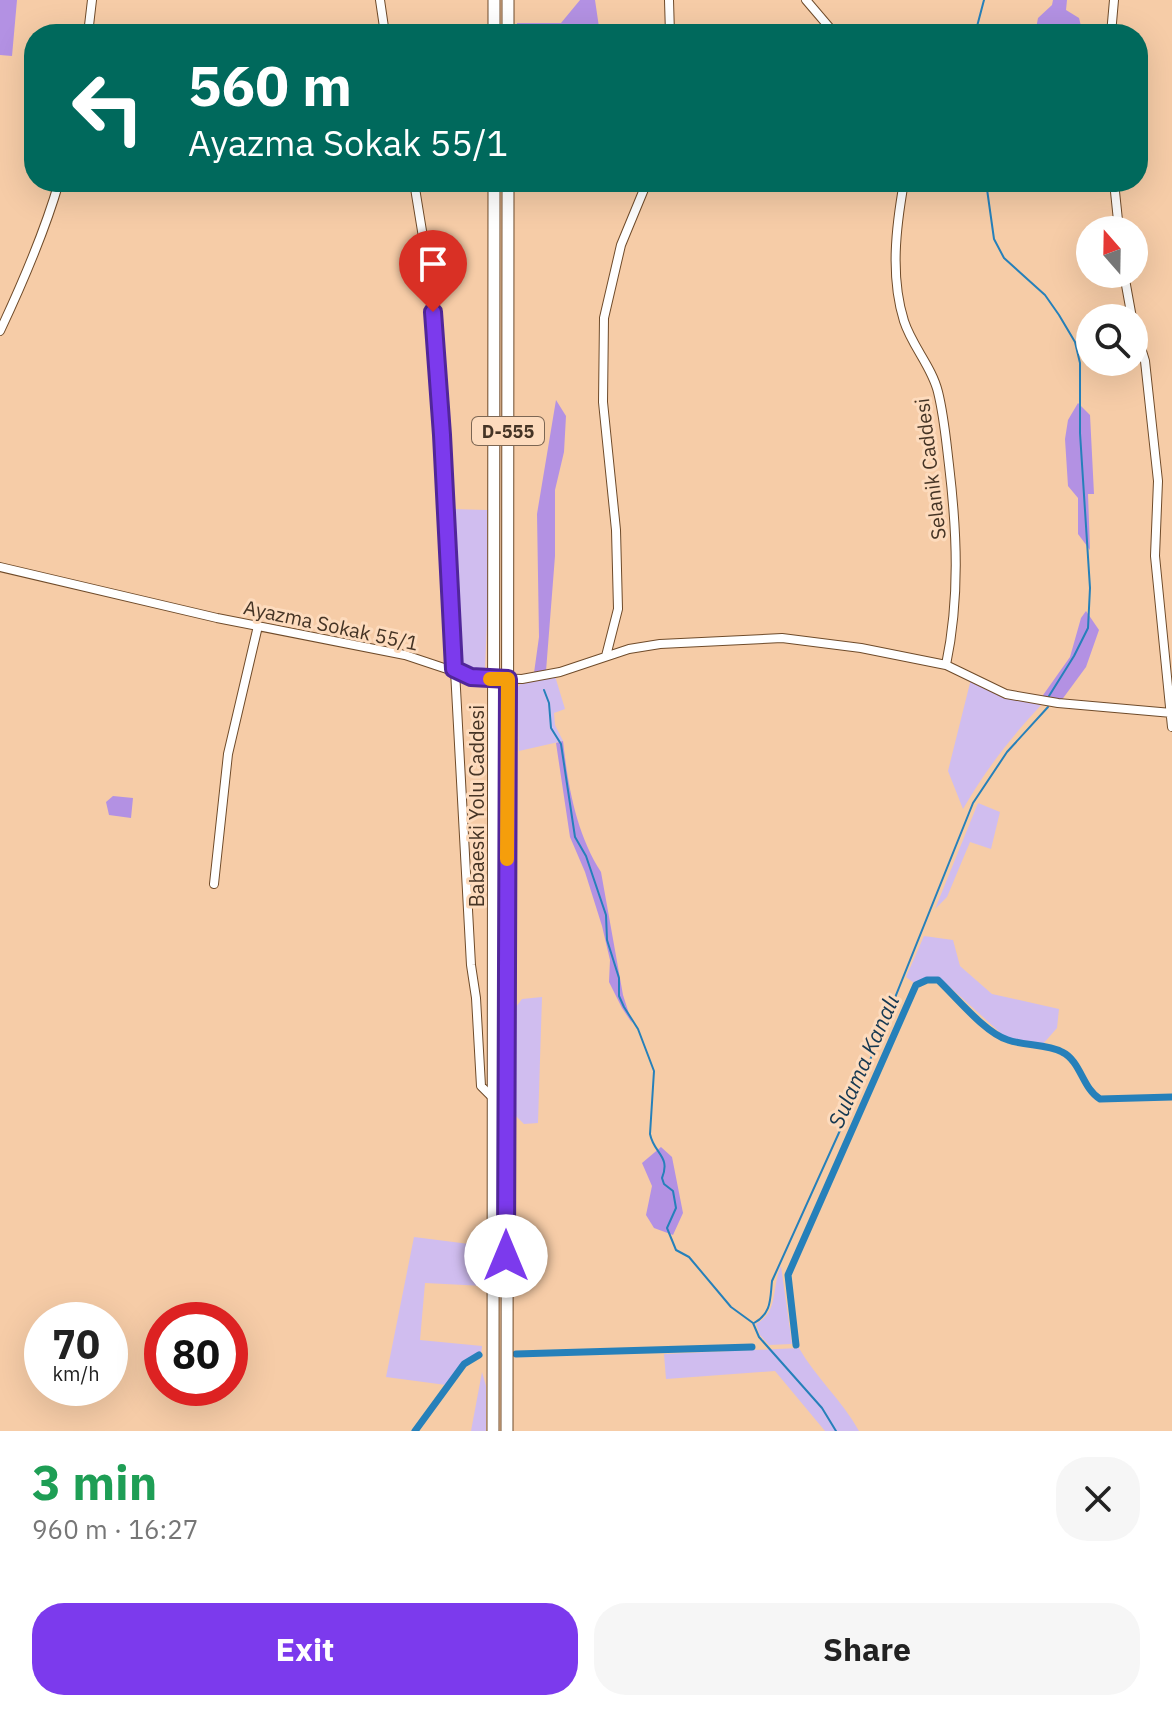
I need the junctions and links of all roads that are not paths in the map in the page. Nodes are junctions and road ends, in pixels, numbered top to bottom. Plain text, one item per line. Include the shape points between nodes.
1 (92, 0) edge
2 (380, 0) edge
3 (494, 0) edge
4 (508, 0) edge
5 (669, 0) edge
6 (806, 0) edge
7 (1114, 0) edge
8 (89, 24) edge
9 (384, 24) edge
10 (494, 24) edge
11 (508, 24) edge
12 (670, 24) edge
13 (826, 24) edge
14 (1112, 24) edge
15 (56, 192) edge
16 (416, 192) edge
17 (494, 192) edge
18 (508, 192) edge
19 (643, 192) edge
20 (902, 192) edge
21 (1115, 192) edge
22 (1118, 216) edge
23 (0, 331) edge
24 (1147, 376) edge
25 (0, 567) edge
26 (258, 626) junction
27 (606, 656) junction
28 (946, 665) junction
29 (454, 669) junction
30 (494, 679) junction
31 (508, 679) junction
32 (1171, 713) edge
33 (1172, 727) edge
34 (214, 884) dead end
35 (493, 1098) junction
36 (507, 1373) junction
37 (493, 1374) junction
38 (493, 1431) edge
39 (507, 1431) edge

1 - 8 street
2 - 9 street
3 - 10 highway
4 - 11 highway
5 - 12 street
6 - 13 street
7 - 14 street
15 - 23 street via 22,288
16 - 29 street via 431,286
17 - 30 highway, Babaeski Yolu Caddesi / D-555
18 - 31 highway, Babaeski Yolu Caddesi / D-555
19 - 27 street via 621,245 604,318 603,402 618,598
20 - 28 street, Selanik Caddesi via 895,236 898,296 904,322 938,389 953,497 957,568
21 - 22 street
24 - 32 street via 1158,481 1155,556
25 - 26 street, Ayazma Sokak 55/1
26 - 29 street, Ayazma Sokak 55/1
26 - 34 street via 228,754
27 - 28 street, Ayazma Sokak 55/1 via 660,644 782,638
27 - 31 street, Ayazma Sokak 55/1 via 560,672
28 - 32 street, Ayazma Sokak 55/1 via 1006,694
29 - 30 street, Ayazma Sokak 55/1
29 - 35 street via 481,1086
30 - 31 street, Ayazma Sokak 55/1
30 - 35 highway, Babaeski Yolu Caddesi
31 - 36 highway, Babaeski Yolu Caddesi
32 - 33 street
35 - 37 highway, Babaeski Yolu Caddesi
36 - 37 highway
36 - 39 highway, Babaeski Yolu Caddesi
37 - 38 highway, Babaeski Yolu Caddesi

